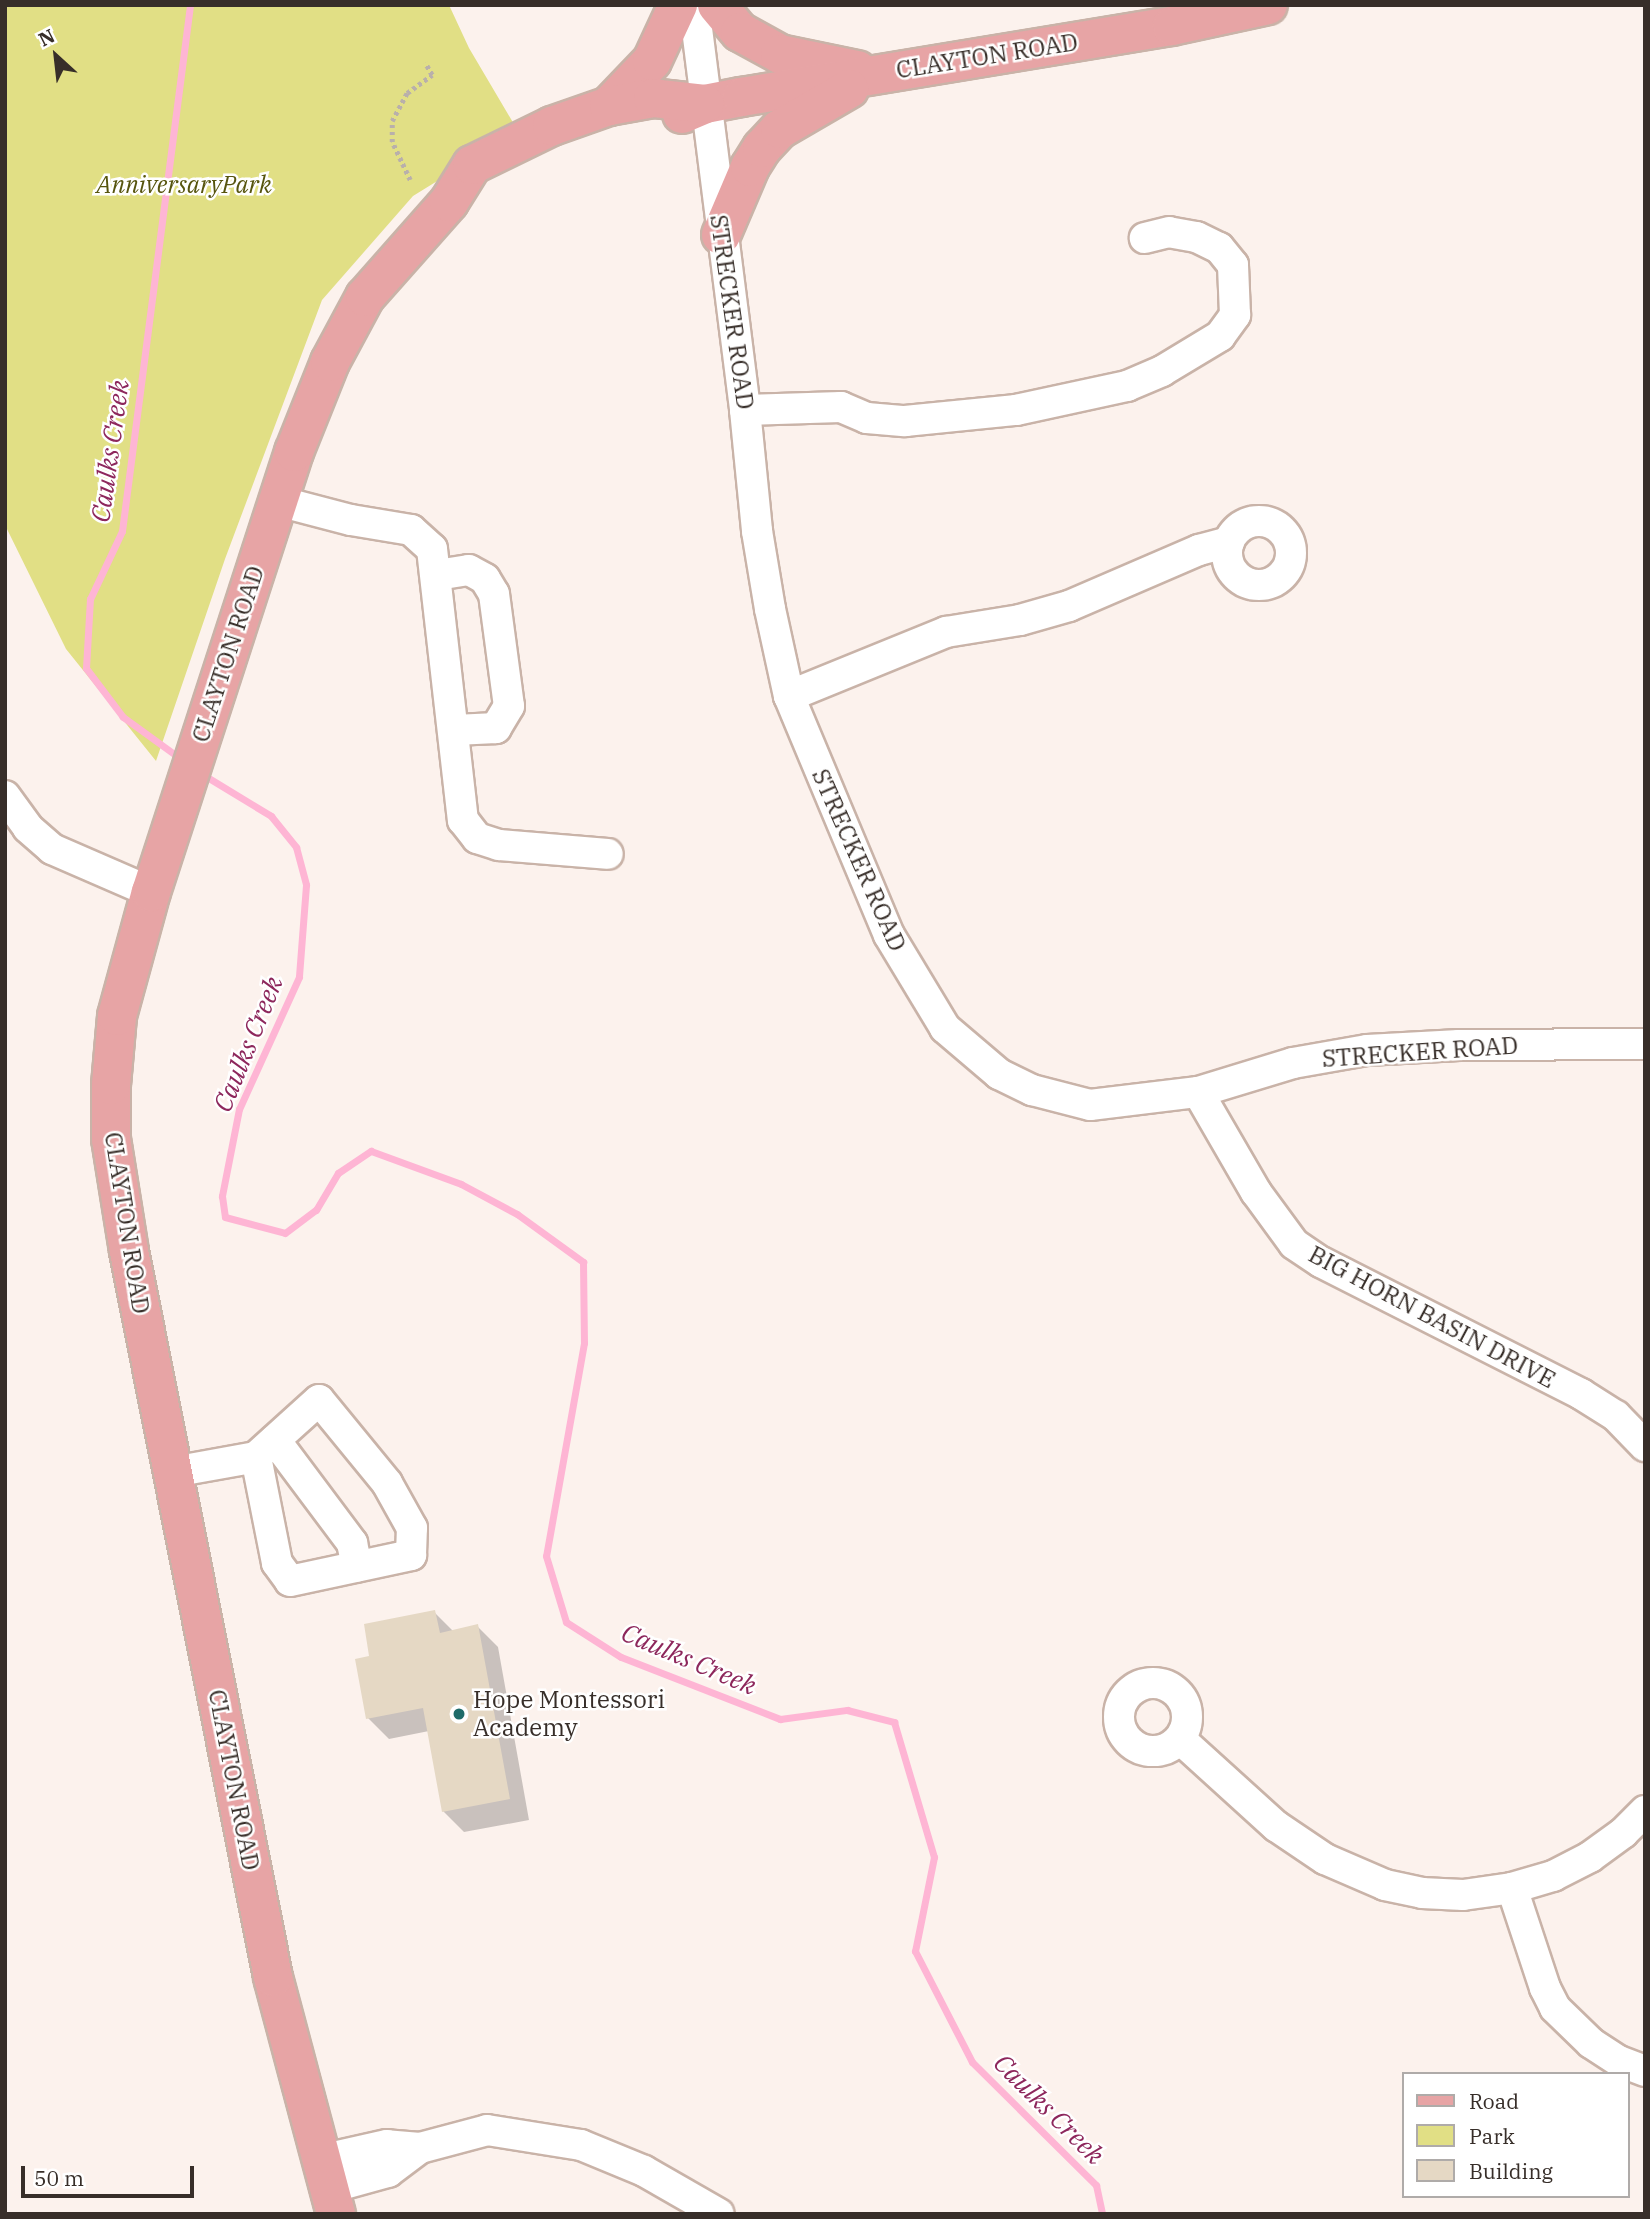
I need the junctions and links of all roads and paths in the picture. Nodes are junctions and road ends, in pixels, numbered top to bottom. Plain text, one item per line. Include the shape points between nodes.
1 (678, 5) edge
2 (694, 5) edge
3 (718, 5) edge
4 (1268, 5) edge
5 (425, 63) dead end
6 (879, 74) junction
7 (705, 104) junction
8 (609, 106) junction
9 (410, 180) dead end
10 (449, 202) junction
11 (721, 235) junction
12 (1146, 238) dead end
13 (745, 410) junction
14 (278, 501) junction
15 (1228, 542) dead end
16 (437, 575) junction
17 (789, 696) junction
18 (455, 730) junction
19 (5, 796) edge
20 (608, 854) dead end
21 (152, 892) junction
22 (1645, 1044) edge
23 (1199, 1092) junction
24 (1645, 1446) edge
25 (266, 1449) junction
26 (173, 1472) junction
27 (358, 1566) junction
28 (1180, 1740) dead end
29 (1645, 1811) edge
30 (1512, 1888) junction
31 (1645, 2071) edge
32 (325, 2174) junction
33 (336, 2214) edge
34 (719, 2214) edge

1 - 8 main road via 652,61
2 - 7 street, STRECKER ROAD
3 - 6 main road via 740,32 780,54
4 - 6 main road, CLAYTON ROAD via 1172,26
5 - 9 path via 432,75 407,93 392,121 392,142
6 - 7 main road, CLAYTON ROAD
6 - 11 main road via 780,129 750,167
7 - 8 main road, CLAYTON ROAD via 653,98
7 - 10 main road, CLAYTON ROAD via 658,123 562,148
7 - 11 street, STRECKER ROAD
8 - 10 main road, CLAYTON ROAD via 552,126 472,165
10 - 14 main road, CLAYTON ROAD via 365,297 330,362
11 - 13 street, STRECKER ROAD
12 - 13 street via 1169,232 1219,248 1233,265 1235,314 1220,336 1151,376 1127,386 1016,410 905,421 867,418 841,407
13 - 17 street, STRECKER ROAD via 757,531
14 - 16 street via 411,530 432,549
14 - 21 main road, CLAYTON ROAD
15 - 17 street via 1069,606 1020,620 946,632
16 - 18 street
16 - 18 street via 469,570 485,579 494,594 509,706 496,728
17 - 23 street, STRECKER ROAD via 889,935 945,1028 971,1054 1032,1090 1090,1105
18 - 20 street via 463,820 477,838 499,845
19 - 21 street via 28,828 52,849
21 - 26 main road, CLAYTON ROAD via 117,1016 111,1139
22 - 23 street, STRECKER ROAD via 1459,1045 1367,1051 1293,1063
23 - 24 street, BIG HORN BASIN DRIVE via 1256,1192 1294,1244 1581,1394 1616,1416
25 - 26 street
25 - 27 street via 352,1543
25 - 27 street via 277,1563 290,1581
25 - 27 street via 319,1400 387,1483 412,1528 411,1555
26 - 32 main road, CLAYTON ROAD via 273,1977
28 - 30 street via 1276,1826 1354,1873 1422,1893 1463,1895
29 - 30 street via 1590,1857 1553,1876
30 - 31 street via 1555,2008 1591,2043
32 - 33 main road, CLAYTON ROAD
32 - 34 street via 344,2184 388,2172 420,2148 487,2130 581,2145 643,2171

